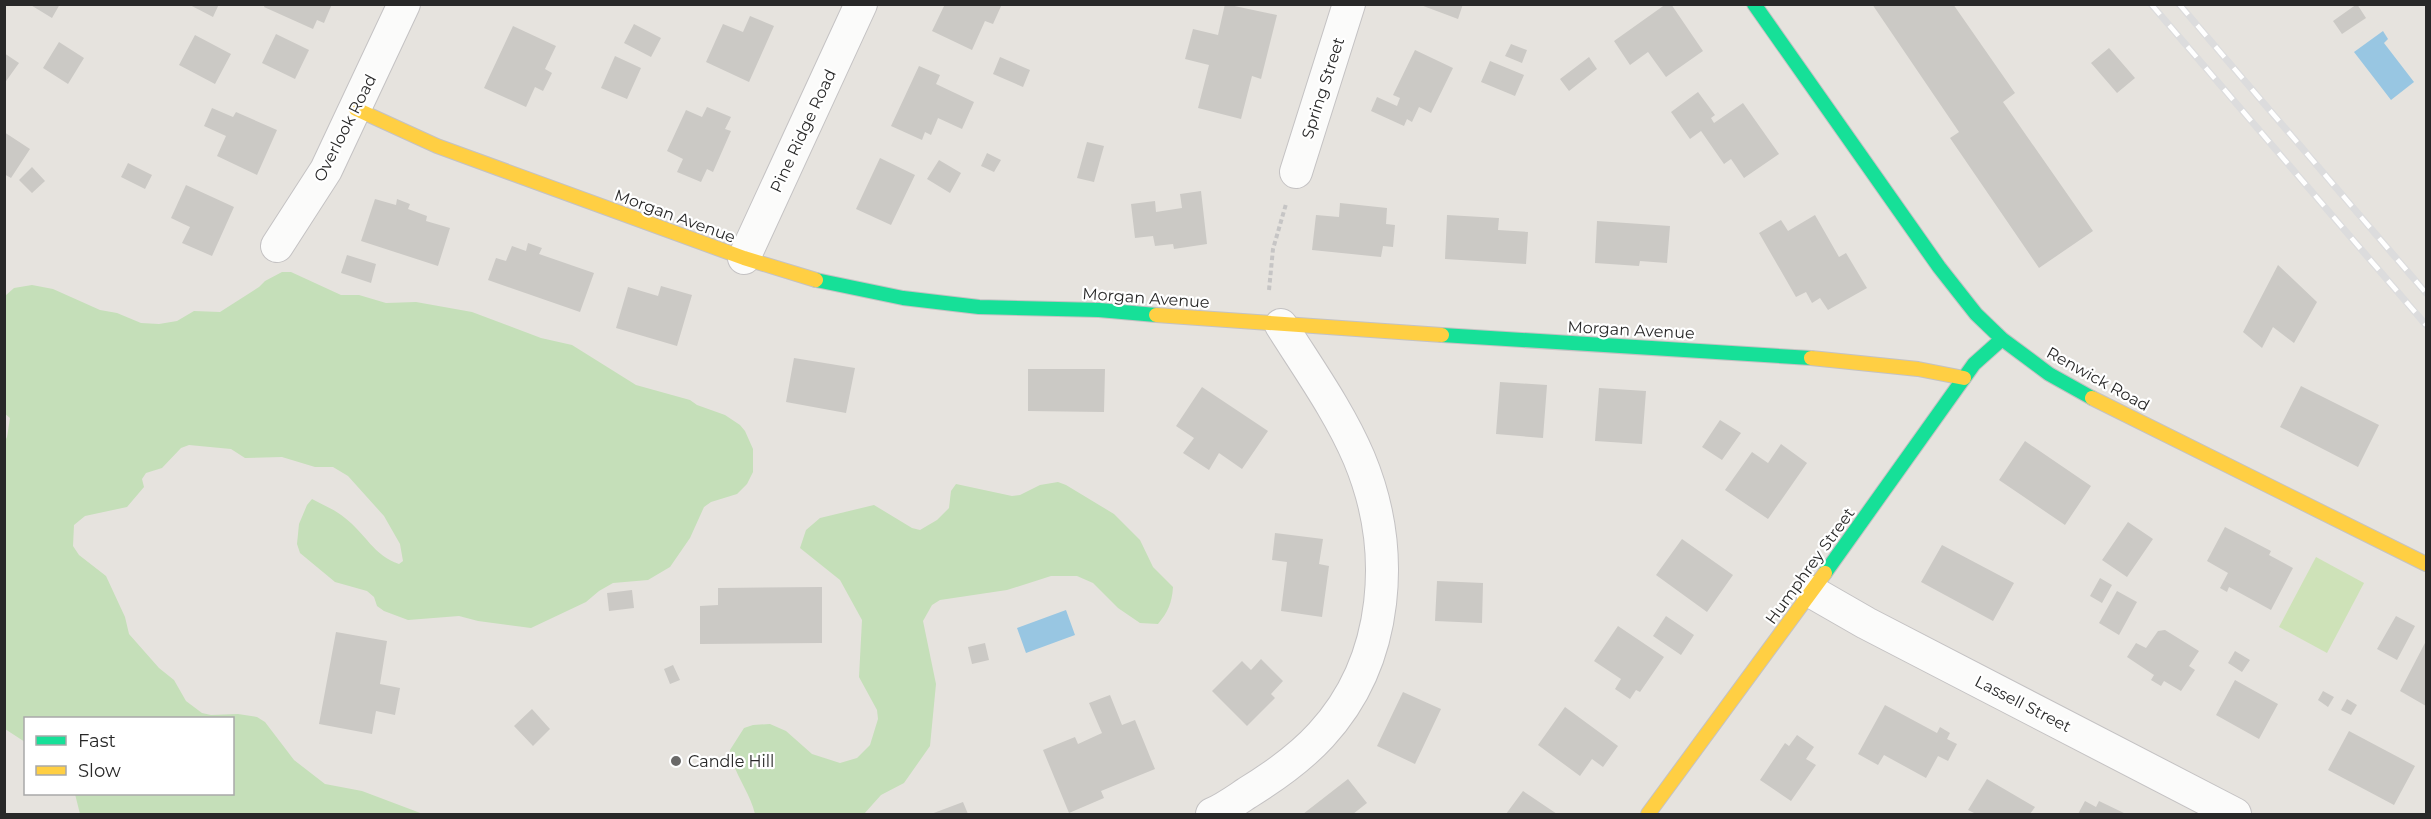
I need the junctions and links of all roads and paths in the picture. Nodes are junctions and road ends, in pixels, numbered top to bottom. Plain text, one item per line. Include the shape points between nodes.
1 (404, 4) edge
2 (861, 4) edge
3 (1349, 4) edge
4 (1754, 4) edge
5 (356, 109) junction
6 (1296, 172) joint
7 (276, 246) dead end
8 (744, 258) junction
9 (1281, 325) junction
10 (2002, 339) junction
11 (1964, 378) junction
12 (2427, 564) edge
13 (1812, 592) junction
14 (1212, 814) edge
15 (1648, 814) edge
16 (2235, 814) edge

1 - 5 street, Overlook Road
2 - 8 street, Pine Ridge Road
3 - 6 street, Spring Street
4 - 10 street, Renwick Road via 1939,267 1976,314
5 - 7 street, Overlook Road via 326,170
5 - 8 street, Morgan Avenue via 448,150
6 - 9 path via 1273,249 1268,288
8 - 9 street, Morgan Avenue via 828,284 943,303 1099,310
9 - 11 street, Morgan Avenue via 1776,355 1918,369
9 - 14 street via 1347,433 1369,484 1380,533 1381,601 1371,646 1357,682 1322,734 1274,777
10 - 11 street, Humphrey Street
10 - 12 street, Renwick Road via 2082,393
11 - 13 street, Humphrey Street
13 - 15 street, Humphrey Street
13 - 16 street, Lassell Street

